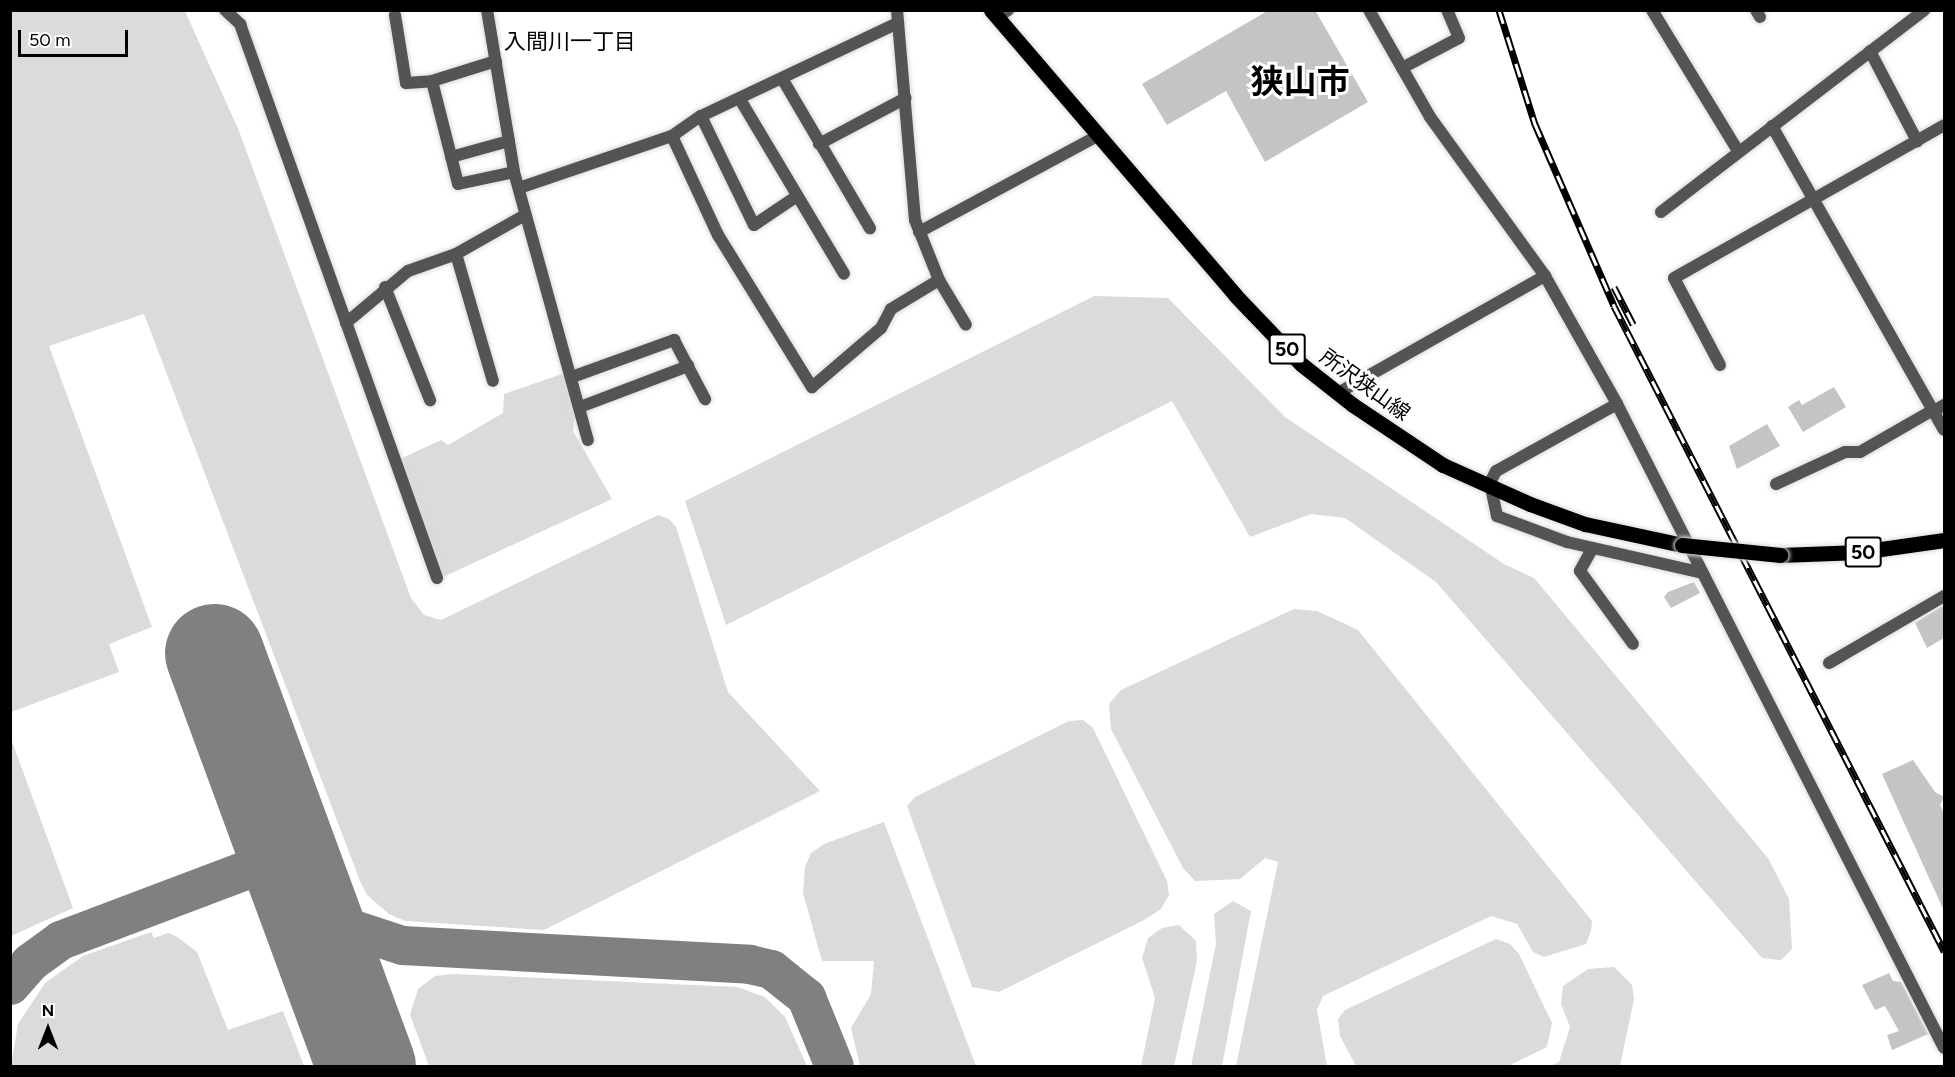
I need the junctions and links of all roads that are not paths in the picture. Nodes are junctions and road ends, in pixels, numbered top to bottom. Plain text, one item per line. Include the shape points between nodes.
1 (487, 10) edge
2 (1368, 10) edge
3 (1447, 10) edge
4 (1652, 10) edge
5 (1924, 10) edge
6 (233, 13) edge
7 (998, 13) edge
8 (395, 15) dead end
9 (898, 17) edge
10 (1870, 51) junction
11 (496, 61) junction
12 (1402, 68) junction
13 (783, 80) junction
14 (432, 81) junction
15 (906, 98) junction
16 (741, 101) junction
17 (701, 116) junction
18 (1944, 125) edge
19 (1772, 126) junction
20 (672, 136) junction
21 (1096, 136) junction
22 (509, 141) junction
23 (1917, 141) junction
24 (819, 144) junction
25 (1738, 152) junction
26 (451, 157) junction
27 (514, 172) junction
28 (519, 188) junction
29 (797, 196) junction
30 (1813, 198) junction
31 (1662, 212) dead end
32 (525, 215) junction
33 (870, 228) dead end
34 (919, 232) junction
35 (456, 254) junction
36 (844, 274) dead end
37 (1545, 276) junction
38 (939, 280) junction
39 (385, 287) junction
40 (346, 323) junction
41 (966, 325) dead end
42 (1720, 365) dead end
43 (688, 366) junction
44 (572, 377) junction
45 (493, 381) dead end
46 (1338, 393) junction
47 (705, 399) dead end
48 (430, 400) dead end
49 (1617, 404) junction
50 (580, 407) junction
51 (1937, 409) edge
52 (1944, 430) edge
53 (588, 440) dead end
54 (1490, 483) junction
55 (1776, 484) dead end
56 (1944, 540) edge
57 (1592, 549) junction
58 (1703, 573) junction
59 (437, 578) dead end
60 (1944, 596) edge
61 (1634, 644) dead end
62 (1829, 663) dead end
63 (1944, 1048) edge

1 - 11 street
2 - 12 street
3 - 12 street via 1460,38
4 - 25 street
5 - 10 street
6 - 40 street via 248,44
7 - 21 main road, 所沢狭山線 / 50
8 - 14 street via 406,83
9 - 13 street
9 - 15 street
10 - 19 street
10 - 23 street
11 - 14 street
11 - 22 street
12 - 37 street via 1430,117
13 - 16 street
13 - 24 street
14 - 26 street
15 - 24 street
15 - 34 street
16 - 17 street
16 - 29 street
17 - 20 street
17 - 29 street via 754,225
18 - 23 street
19 - 25 street
19 - 30 street
20 - 28 street
20 - 38 street via 718,235 812,387 881,328 891,309
21 - 34 street
21 - 46 main road, 所沢狭山線 / 50 via 1234,295 1301,364
22 - 26 street
22 - 27 street
23 - 30 street
24 - 33 street
25 - 31 street
26 - 27 street via 458,184
27 - 28 street
28 - 32 street
29 - 36 street
30 - 42 street via 1674,278
30 - 51 street
32 - 35 street
32 - 44 street
34 - 38 street
35 - 39 street via 408,271
35 - 45 street
37 - 46 street
37 - 49 street
38 - 41 street
39 - 40 street
39 - 48 street
40 - 59 street
43 - 44 street via 674,340
43 - 47 street
43 - 50 street
44 - 50 street
46 - 54 main road, 所沢狭山線 / 50 via 1443,465
49 - 54 street via 1496,471
49 - 58 street
50 - 53 street
51 - 52 street
51 - 55 street via 1860,452 1845,452
54 - 56 main road, 所沢狭山線 / 50, bridge via 1585,524 1682,545 1780,555 1860,552
54 - 57 street via 1497,516
57 - 58 street
57 - 61 street via 1580,571
58 - 63 street
60 - 62 street

